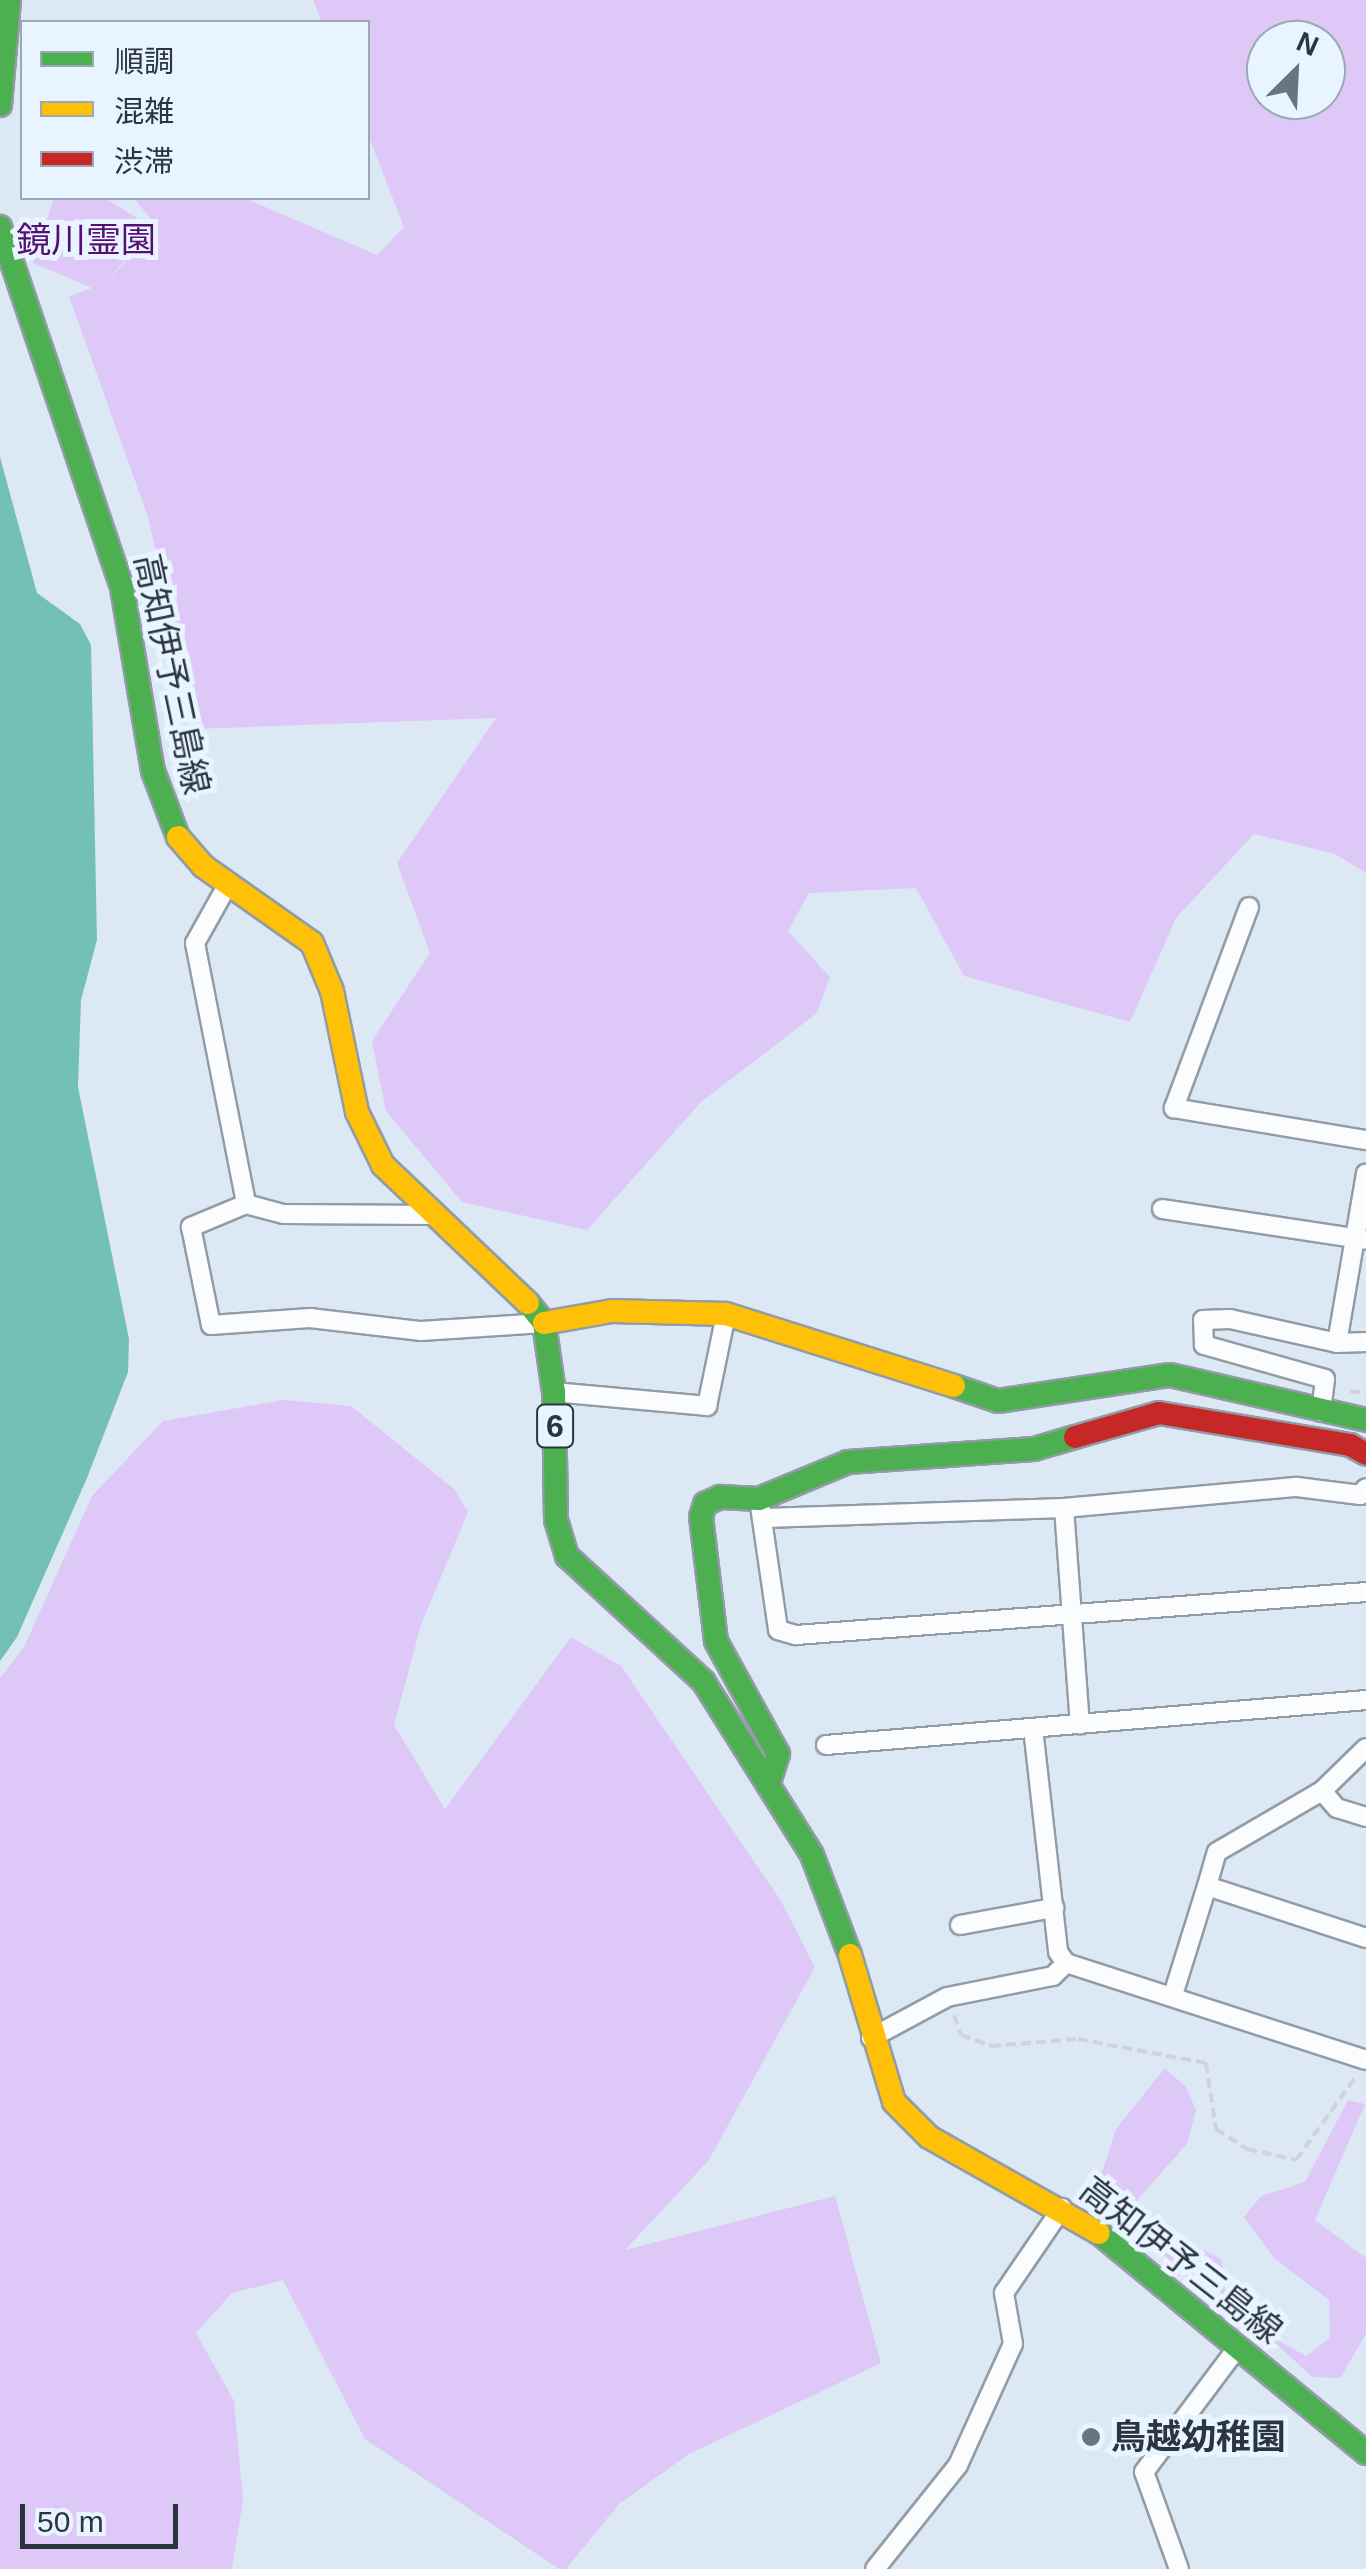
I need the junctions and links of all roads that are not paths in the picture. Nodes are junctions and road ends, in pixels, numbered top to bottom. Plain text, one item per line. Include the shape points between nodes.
1 (9, 0) edge
2 (0, 105) edge
3 (0, 227) edge
4 (228, 884) junction
5 (1250, 907) dead end
6 (1366, 1140) edge
7 (1366, 1173) edge
8 (246, 1204) junction
9 (1162, 1209) dead end
10 (434, 1215) junction
11 (1361, 1239) edge
12 (726, 1314) junction
13 (544, 1323) junction
14 (1338, 1342) junction
15 (1366, 1342) edge
16 (554, 1392) junction
17 (1321, 1412) junction
18 (1366, 1420) edge
19 (1366, 1454) edge
20 (1366, 1488) edge
21 (1064, 1508) junction
22 (762, 1509) junction
23 (1366, 1592) edge
24 (1074, 1612) junction
25 (1366, 1700) edge
26 (1080, 1724) junction
27 (1033, 1728) junction
28 (826, 1745) dead end
29 (1366, 1748) edge
30 (768, 1785) junction
31 (1322, 1792) junction
32 (1366, 1817) edge
33 (1208, 1886) junction
34 (1054, 1908) junction
35 (960, 1924) dead end
36 (1366, 1938) edge
37 (1066, 1962) junction
38 (1173, 1995) junction
39 (871, 2038) junction
40 (1366, 2060) edge
41 (1062, 2208) junction
42 (1237, 2348) junction
43 (1366, 2453) edge
44 (875, 2569) edge
45 (1178, 2569) edge

1 - 2 main road
3 - 4 main road, 高知伊予三島線 via 122,588 164,811 186,848
4 - 8 street via 196,944
4 - 10 main road, 高知伊予三島線 via 312,944 332,991 346,1076 366,1136 383,1166
5 - 6 street via 1174,1108
7 - 11 street
8 - 10 street via 284,1214
8 - 13 street via 191,1227 211,1324 310,1318 421,1331
9 - 11 street
10 - 13 main road, 高知伊予三島線 via 507,1278
11 - 14 street
12 - 13 main road via 612,1310
12 - 16 street via 707,1406
12 - 17 main road via 794,1330 998,1401 1170,1374
13 - 16 main road, 高知伊予三島線 / 6
14 - 15 street
14 - 17 street via 1230,1318 1210,1317 1200,1328 1204,1345 1325,1379
16 - 30 main road, 高知伊予三島線 / 6 via 556,1520 567,1556 704,1681
17 - 18 main road
19 - 22 main road via 1350,1444 1159,1413 1034,1449 848,1462
20 - 21 street via 1360,1496 1297,1487
21 - 22 street
21 - 24 street
22 - 24 street via 778,1630 796,1635
22 - 30 main road via 720,1497 705,1504 701,1517 716,1641 778,1754
23 - 24 street
24 - 26 street
25 - 26 street
26 - 27 street
27 - 28 street
27 - 34 street
29 - 31 street
30 - 39 main road, 高知伊予三島線 / 6 via 830,1890
31 - 32 street via 1337,1808
31 - 33 street via 1217,1852
33 - 36 street
33 - 38 street
34 - 35 street
34 - 37 street via 1058,1952
37 - 38 street
37 - 39 street via 1053,1976 947,1997
38 - 40 street
39 - 41 main road, 高知伊予三島線 / 6 via 883,2079 909,2120
41 - 42 main road, 高知伊予三島線 / 6
41 - 44 street via 1004,2293 1013,2344 958,2465
42 - 43 main road, 高知伊予三島線 / 6
42 - 45 street via 1144,2472

